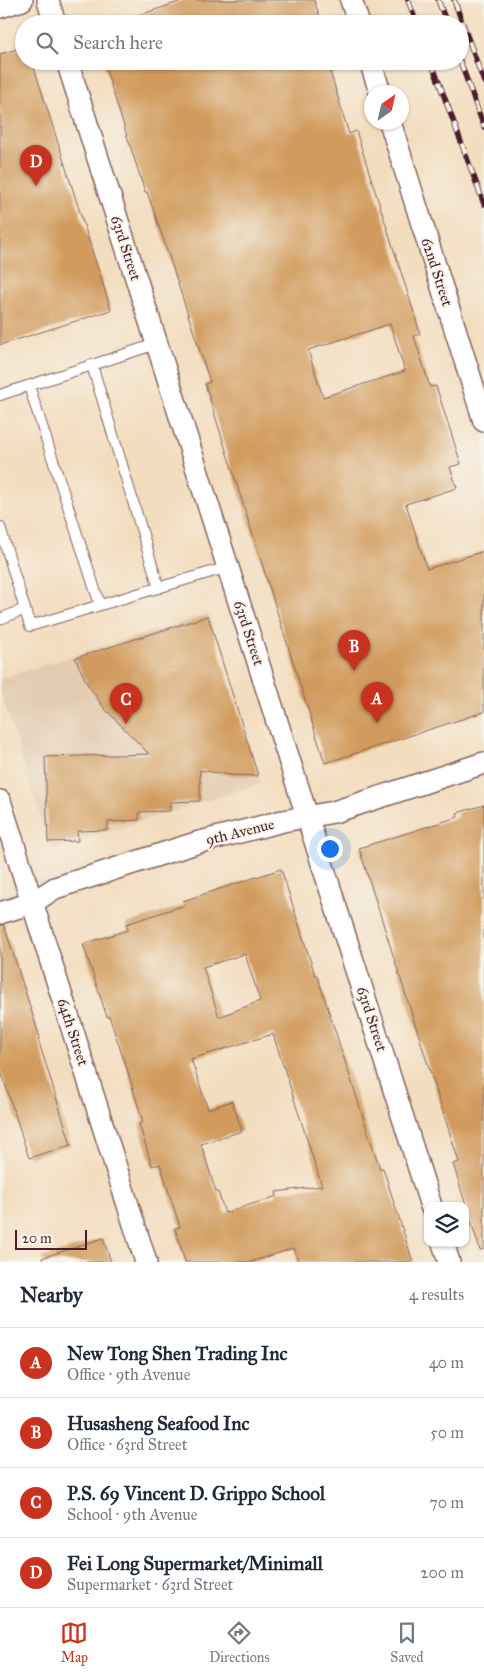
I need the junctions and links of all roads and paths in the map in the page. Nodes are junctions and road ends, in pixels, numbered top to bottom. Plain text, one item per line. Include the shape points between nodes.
1 (22, 0) edge
2 (48, 0) edge
3 (351, 0) edge
4 (0, 7) edge
5 (52, 15) edge
6 (356, 15) edge
7 (70, 70) edge
8 (373, 70) edge
9 (378, 85) edge
10 (393, 130) edge
11 (156, 344) junction
12 (92, 364) junction
13 (29, 386) junction
14 (0, 395) edge
15 (484, 421) edge
16 (0, 527) edge
17 (228, 567) junction
18 (159, 588) junction
19 (100, 606) junction
20 (25, 609) junction
21 (0, 619) edge
22 (484, 763) edge
23 (0, 802) edge
24 (307, 816) junction
25 (32, 903) junction
26 (0, 913) edge
27 (430, 1202) edge
28 (444, 1247) edge
29 (146, 1262) edge
30 (449, 1262) edge

1 - 4 street
2 - 5 street
3 - 6 street
7 - 11 street, 63rd Street
8 - 9 street
10 - 15 street, 62nd Street
11 - 12 lane
11 - 17 street, 63rd Street
12 - 13 lane
12 - 18 lane
13 - 14 lane
13 - 19 lane
16 - 20 lane
17 - 18 lane
17 - 24 street, 63rd Street
18 - 19 lane
19 - 20 lane via 30,626
20 - 21 lane
22 - 24 street, 9th Avenue via 334,812
23 - 25 street, 64th Street
24 - 25 street, 9th Avenue via 187,846 55,888
24 - 27 street, 63rd Street
25 - 26 street, 9th Avenue
25 - 29 street, 64th Street
28 - 30 street

